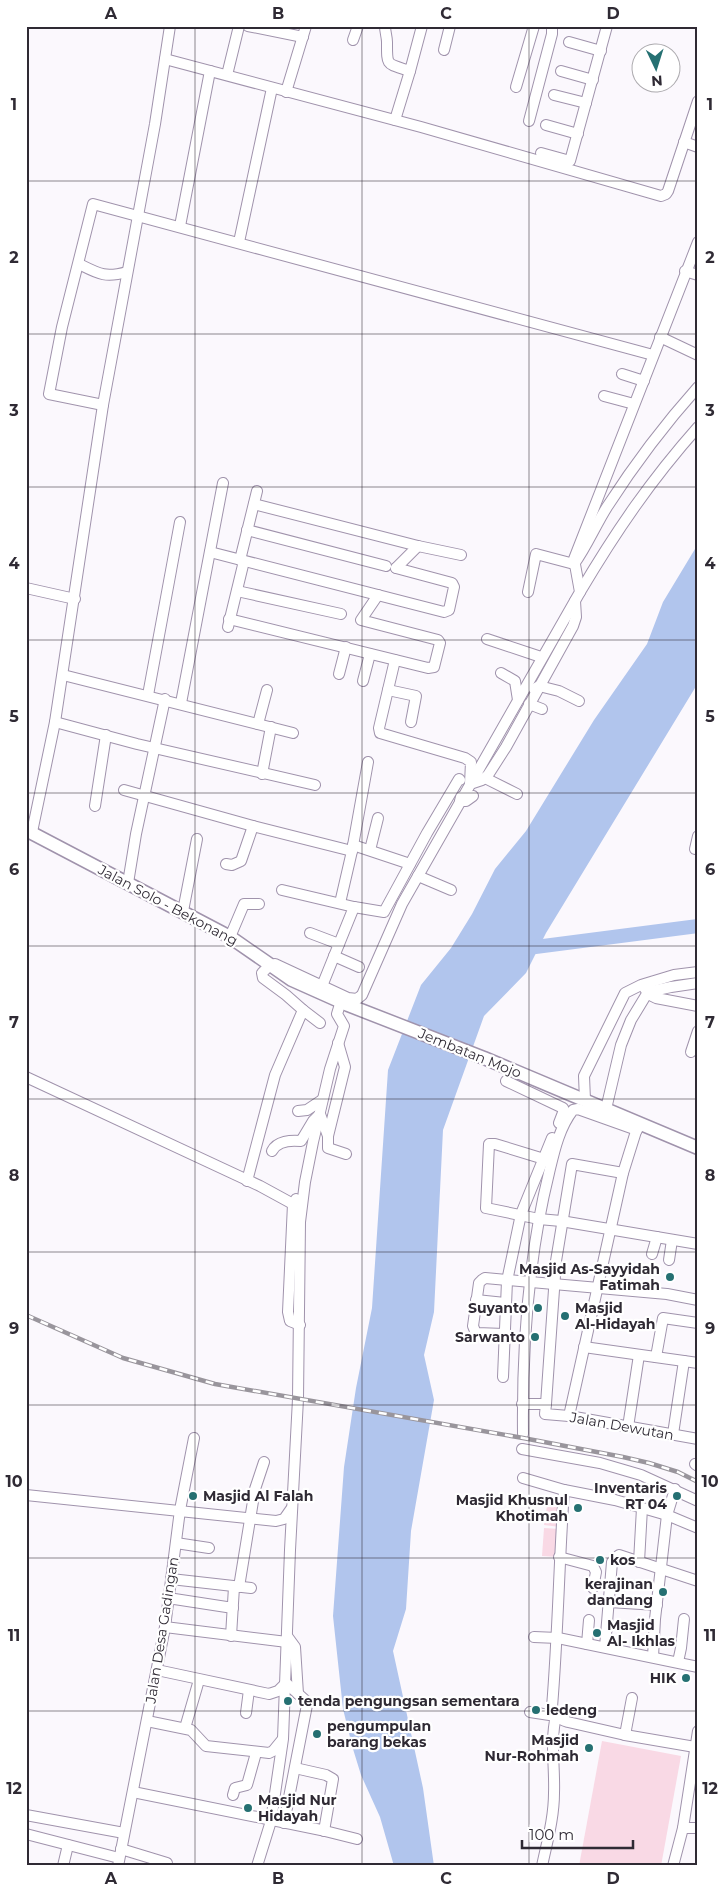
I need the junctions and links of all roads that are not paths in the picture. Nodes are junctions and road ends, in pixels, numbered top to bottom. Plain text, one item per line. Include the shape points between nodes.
1 (170, 26) edge
2 (239, 26) edge
3 (248, 26) edge
4 (306, 26) edge
5 (358, 26) edge
6 (385, 26) edge
7 (422, 26) edge
8 (450, 26) edge
9 (534, 26) edge
10 (552, 26) edge
11 (607, 26) edge
12 (303, 37) junction
13 (353, 40) dead end
14 (568, 42) dead end
15 (444, 50) dead end
16 (601, 51) junction
17 (165, 59) junction
18 (210, 71) junction
19 (410, 71) junction
20 (561, 71) dead end
21 (227, 76) junction
22 (593, 80) junction
23 (516, 87) dead end
24 (272, 88) junction
25 (286, 92) junction
26 (554, 95) dead end
27 (586, 103) junction
28 (697, 103) edge
29 (395, 120) junction
30 (529, 121) dead end
31 (546, 125) dead end
32 (578, 134) junction
33 (684, 142) junction
34 (698, 146) edge
35 (541, 153) dead end
36 (138, 216) junction
37 (180, 226) junction
38 (239, 242) junction
39 (698, 242) edge
40 (79, 264) junction
41 (685, 270) junction
42 (127, 272) junction
43 (698, 275) edge
44 (660, 336) junction
45 (653, 355) junction
46 (698, 355) edge
47 (622, 374) dead end
48 (644, 381) junction
49 (698, 387) edge
50 (604, 396) dead end
51 (634, 404) junction
52 (103, 405) junction
53 (698, 426) edge
54 (223, 483) dead end
55 (257, 491) dead end
56 (254, 504) junction
57 (180, 522) dead end
58 (247, 530) junction
59 (418, 546) junction
60 (210, 552) junction
61 (461, 555) dead end
62 (242, 560) junction
63 (386, 566) dead end
64 (576, 571) junction
65 (26, 588) edge
66 (237, 591) junction
67 (528, 592) dead end
68 (378, 595) junction
69 (578, 596) junction
70 (75, 599) junction
71 (341, 614) dead end
72 (487, 639) dead end
73 (346, 647) junction
74 (370, 654) junction
75 (541, 657) junction
76 (395, 660) junction
77 (339, 674) dead end
78 (501, 674) dead end
79 (63, 675) junction
80 (363, 681) dead end
81 (539, 686) junction
82 (267, 690) dead end
83 (388, 690) junction
84 (148, 695) junction
85 (520, 698) junction
86 (165, 699) junction
87 (580, 701) dead end
88 (181, 703) junction
89 (529, 704) junction
90 (542, 710) dead end
91 (56, 722) junction
92 (411, 722) dead end
93 (258, 724) junction
94 (271, 727) junction
95 (293, 733) dead end
96 (106, 735) junction
97 (154, 748) junction
98 (368, 762) dead end
99 (262, 774) junction
100 (485, 778) junction
101 (470, 784) junction
102 (315, 785) dead end
103 (124, 790) dead end
104 (517, 794) dead end
105 (145, 796) junction
106 (473, 796) dead end
107 (460, 801) junction
108 (95, 806) dead end
109 (378, 818) dead end
110 (253, 826) junction
111 (29, 831) edge
112 (698, 836) edge
113 (197, 839) dead end
114 (352, 848) junction
115 (370, 850) junction
116 (695, 850) dead end
117 (226, 864) dead end
118 (410, 864) junction
119 (418, 876) junction
120 (128, 883) junction
121 (282, 890) dead end
122 (450, 890) dead end
123 (340, 903) junction
124 (259, 904) dead end
125 (354, 906) junction
126 (183, 911) junction
127 (310, 933) dead end
128 (230, 937) junction
129 (339, 944) junction
130 (334, 956) junction
131 (265, 961) junction
132 (360, 967) dead end
133 (698, 972) edge
134 (698, 983) edge
135 (322, 986) junction
136 (644, 988) junction
137 (341, 1001) junction
138 (698, 1006) edge
139 (303, 1010) junction
140 (361, 1010) joint
141 (320, 1024) dead end
142 (698, 1031) edge
143 (338, 1042) junction
144 (691, 1052) dead end
145 (330, 1069) junction
146 (26, 1078) edge
147 (318, 1080) dead end
148 (506, 1081) dead end
149 (582, 1099) junction
150 (322, 1100) junction
151 (606, 1109) junction
152 (298, 1111) dead end
153 (320, 1114) junction
154 (638, 1126) junction
155 (328, 1136) junction
156 (698, 1148) edge
157 (272, 1151) dead end
158 (346, 1154) dead end
159 (544, 1159) junction
160 (623, 1173) junction
161 (247, 1181) junction
162 (305, 1182) junction
163 (293, 1204) junction
164 (521, 1214) junction
165 (539, 1219) junction
166 (561, 1221) junction
167 (612, 1230) junction
168 (657, 1237) junction
169 (672, 1240) junction
170 (698, 1244) edge
171 (652, 1254) dead end
172 (669, 1260) dead end
173 (507, 1281) junction
174 (530, 1283) junction
175 (554, 1285) junction
176 (599, 1287) junction
177 (476, 1300) junction
178 (698, 1300) edge
179 (505, 1303) junction
180 (698, 1323) edge
181 (300, 1325) junction
182 (504, 1334) junction
183 (584, 1347) junction
184 (639, 1355) junction
185 (656, 1358) junction
186 (684, 1361) junction
187 (698, 1363) edge
188 (503, 1377) dead end
189 (522, 1404) junction
190 (546, 1409) junction
191 (569, 1416) junction
192 (628, 1427) junction
193 (523, 1434) dead end
194 (673, 1434) junction
195 (194, 1438) dead end
196 (698, 1439) edge
197 (522, 1449) dead end
198 (264, 1462) dead end
199 (523, 1478) dead end
200 (674, 1489) junction
201 (564, 1490) junction
202 (26, 1495) edge
203 (698, 1501) edge
204 (292, 1508) junction
205 (642, 1508) junction
206 (180, 1510) junction
207 (667, 1515) junction
208 (249, 1518) junction
209 (698, 1528) edge
210 (176, 1544) junction
211 (209, 1548) dead end
212 (559, 1557) junction
213 (639, 1562) junction
214 (662, 1570) junction
215 (171, 1579) junction
216 (698, 1581) edge
217 (236, 1587) junction
218 (251, 1588) dead end
219 (593, 1588) dead end
220 (168, 1598) junction
221 (609, 1602) junction
222 (657, 1605) junction
223 (233, 1608) junction
224 (684, 1618) dead end
225 (589, 1620) dead end
226 (165, 1627) junction
227 (231, 1636) junction
228 (534, 1637) dead end
229 (558, 1638) junction
230 (287, 1639) junction
231 (587, 1644) junction
232 (605, 1647) junction
233 (653, 1657) junction
234 (678, 1662) junction
235 (698, 1667) edge
236 (156, 1670) junction
237 (199, 1680) junction
238 (286, 1683) junction
239 (248, 1690) junction
240 (298, 1695) junction
241 (632, 1698) dead end
242 (530, 1712) dead end
243 (246, 1713) dead end
244 (556, 1716) junction
245 (147, 1721) junction
246 (185, 1728) junction
247 (698, 1731) edge
248 (625, 1735) junction
249 (283, 1740) junction
250 (696, 1745) edge
251 (256, 1753) junction
252 (295, 1768) junction
253 (133, 1792) junction
254 (232, 1795) dead end
255 (26, 1815) edge
256 (271, 1821) junction
257 (284, 1823) junction
258 (683, 1828) junction
259 (698, 1828) edge
260 (324, 1831) junction
261 (124, 1833) junction
262 (26, 1834) edge
263 (357, 1839) dead end
264 (68, 1845) junction
265 (119, 1857) edge
266 (167, 1863) dead end
267 (63, 1866) edge
268 (257, 1866) edge
269 (542, 1866) edge
270 (673, 1866) edge

1 - 17 street
2 - 21 street
3 - 12 street
4 - 12 street
5 - 13 street
6 - 19 street via 386,59 389,64
7 - 19 street
8 - 15 street
9 - 23 street
10 - 30 street
11 - 16 street
12 - 25 street
14 - 16 street
16 - 22 street
17 - 18 street
17 - 36 street
18 - 21 street
18 - 37 street
19 - 29 street
20 - 22 street
21 - 24 street
22 - 27 street
24 - 25 street
24 - 38 street
25 - 29 street
26 - 27 street
27 - 32 street
28 - 33 street
29 - 33 street via 661,196 668,191
31 - 32 street
32 - 35 street via 570,161
33 - 34 street
36 - 37 street
36 - 40 street via 94,204
36 - 42 street
37 - 38 street
38 - 45 street
39 - 41 street
40 - 42 street via 104,276
40 - 52 street via 49,394
41 - 43 street
41 - 44 street
42 - 52 street
44 - 45 street
44 - 46 street
45 - 48 street
47 - 48 street
48 - 51 street
49 - 64 street via 630,471 606,510
50 - 51 street
51 - 64 street via 582,538
52 - 70 street
53 - 69 street via 633,507
54 - 60 street
55 - 56 street
56 - 58 street
56 - 59 street
57 - 84 street
58 - 62 street
58 - 63 street
59 - 61 street
59 - 68 street via 396,568 452,583 449,610 444,612
60 - 62 street
60 - 88 street
62 - 66 street
62 - 68 street
64 - 67 street via 536,554
64 - 69 street
65 - 70 street
66 - 71 street
66 - 73 street via 229,623
68 - 76 street via 361,620 439,641 434,666 428,668
69 - 75 street
69 - 81 street via 573,626
70 - 79 street
72 - 75 street
73 - 74 street
73 - 77 street
74 - 76 street
74 - 80 street
75 - 85 street
76 - 83 street
78 - 85 street via 515,680
79 - 84 street
79 - 91 street
81 - 85 street
81 - 87 street
81 - 89 street
82 - 93 street
83 - 92 street via 416,696
83 - 101 street via 380,733 465,758 471,762
84 - 86 street
85 - 101 street
86 - 88 street
86 - 97 street
88 - 93 street
89 - 90 street
89 - 100 street
91 - 96 street
91 - 111 street
93 - 94 street
94 - 95 street
94 - 99 street
96 - 97 street
96 - 108 street
97 - 99 street
97 - 105 street
98 - 114 street
99 - 102 street
100 - 101 street
100 - 104 street
101 - 107 street
103 - 105 street
105 - 110 street
105 - 120 street
106 - 107 street
107 - 118 street via 463,784 459,779
107 - 119 street
109 - 115 street
110 - 114 street
110 - 117 street via 241,861
111 - 120 main road, Jalan Solo - Bekonang
112 - 116 street
113 - 126 street
114 - 115 street
114 - 123 street
115 - 118 street
118 - 125 street via 384,912
119 - 122 street
119 - 135 street via 360,998 353,999
120 - 126 main road, Jalan Solo - Bekonang
121 - 123 street
123 - 125 street
124 - 128 street via 244,904
125 - 129 street
126 - 128 main road, Jalan Solo - Bekonang
127 - 129 street
128 - 131 main road, Jalan Solo - Bekonang
129 - 130 street
130 - 132 street
130 - 135 street
131 - 135 street
131 - 137 main road, Jalan Solo - Bekonang via 292,980
131 - 139 street via 262,978
133 - 136 street via 674,975
134 - 136 street
136 - 138 street via 656,998
136 - 149 street via 628,990 622,998 584,1076
136 - 151 street via 621,1045
137 - 140 main road, Jalan Solo - Bekonang
137 - 143 street via 337,1014 344,1026
139 - 141 street
139 - 161 street via 271,1087
140 - 149 main road, Jembatan Mojo
142 - 144 street
143 - 145 street
143 - 155 street via 344,1067
145 - 147 street
145 - 150 street
146 - 161 street
148 - 159 street via 564,1109
149 - 151 main road, Jembatan Mojo
150 - 152 street via 304,1112
150 - 153 street
151 - 154 main road, Jembatan Mojo
153 - 155 street
153 - 157 street via 301,1141 276,1145
153 - 162 street
154 - 156 main road, Jembatan Mojo
154 - 160 street
154 - 165 street via 573,1110 556,1147
155 - 158 street via 328,1148
159 - 164 street
159 - 164 street via 489,1144 486,1206
160 - 166 street via 572,1164
160 - 167 street
161 - 163 street
162 - 163 street
162 - 181 street via 300,1222
163 - 181 street via 288,1312 290,1321
164 - 165 street
164 - 173 street
165 - 166 street
165 - 174 street
166 - 167 street
166 - 175 street
167 - 168 street
167 - 176 street
168 - 169 street
168 - 171 street
169 - 170 street
169 - 172 street
173 - 174 street
173 - 177 street via 485,1278
173 - 179 street
174 - 175 street
174 - 189 street
175 - 176 street
175 - 190 street
176 - 178 street
176 - 183 street
177 - 179 street
177 - 182 street via 474,1331
179 - 182 street
180 - 185 street via 663,1318
181 - 204 street
182 - 188 street
183 - 184 street
183 - 191 street
184 - 185 street
184 - 192 street
185 - 186 street
186 - 187 street
186 - 194 street
189 - 190 street, Jalan Dewutan
189 - 193 street
190 - 191 street, Jalan Dewutan
191 - 192 street, Jalan Dewutan
192 - 194 street, Jalan Dewutan
194 - 196 street, Jalan Dewutan
195 - 206 street, Jalan Desa Gadingan
197 - 200 street via 600,1463 642,1475
198 - 208 street
199 - 201 street
200 - 203 street
200 - 207 street
201 - 205 street
201 - 212 street
202 - 206 street
204 - 208 street via 280,1521
204 - 230 street
205 - 207 street
205 - 213 street
206 - 208 street
206 - 210 street, Jalan Desa Gadingan
207 - 209 street
207 - 214 street
208 - 217 street
210 - 211 street
210 - 215 street, Jalan Desa Gadingan
212 - 219 street via 593,1566 596,1572
212 - 229 street
213 - 214 street
213 - 221 street via 616,1556 612,1562
214 - 216 street
214 - 222 street
215 - 217 street
215 - 220 street, Jalan Desa Gadingan
217 - 218 street
217 - 223 street
220 - 223 street
220 - 226 street, Jalan Desa Gadingan
221 - 222 street
221 - 232 street
222 - 233 street
223 - 227 street
224 - 234 street
225 - 231 street
226 - 227 street
226 - 236 street, Jalan Desa Gadingan
227 - 230 street
228 - 229 street
229 - 231 street
229 - 244 street via 552,1707
230 - 238 street
230 - 240 street via 294,1644
231 - 232 street
232 - 233 street
233 - 234 street
234 - 235 street
236 - 237 street
236 - 245 street, Jalan Desa Gadingan
237 - 239 street
237 - 246 street
238 - 239 street via 274,1693
238 - 240 street
238 - 249 street
239 - 243 street
240 - 252 street via 307,1705
241 - 248 street
242 - 244 street
244 - 248 street via 568,1722
244 - 269 street via 553,1731 554,1800
245 - 246 street
245 - 253 street, Jalan Desa Gadingan
246 - 251 street via 194,1732 206,1746
247 - 250 street
248 - 250 street
249 - 251 street via 269,1753
249 - 256 street
250 - 258 street
251 - 254 street via 247,1785 235,1788
252 - 257 street
252 - 260 street via 333,1779
253 - 256 street
253 - 261 street, Jalan Desa Gadingan
255 - 261 street
256 - 257 street
256 - 268 street
257 - 260 street
258 - 259 street
258 - 270 street
260 - 263 street
261 - 265 street, Jalan Desa Gadingan
262 - 264 street
264 - 265 street
264 - 267 street
265 - 266 street

